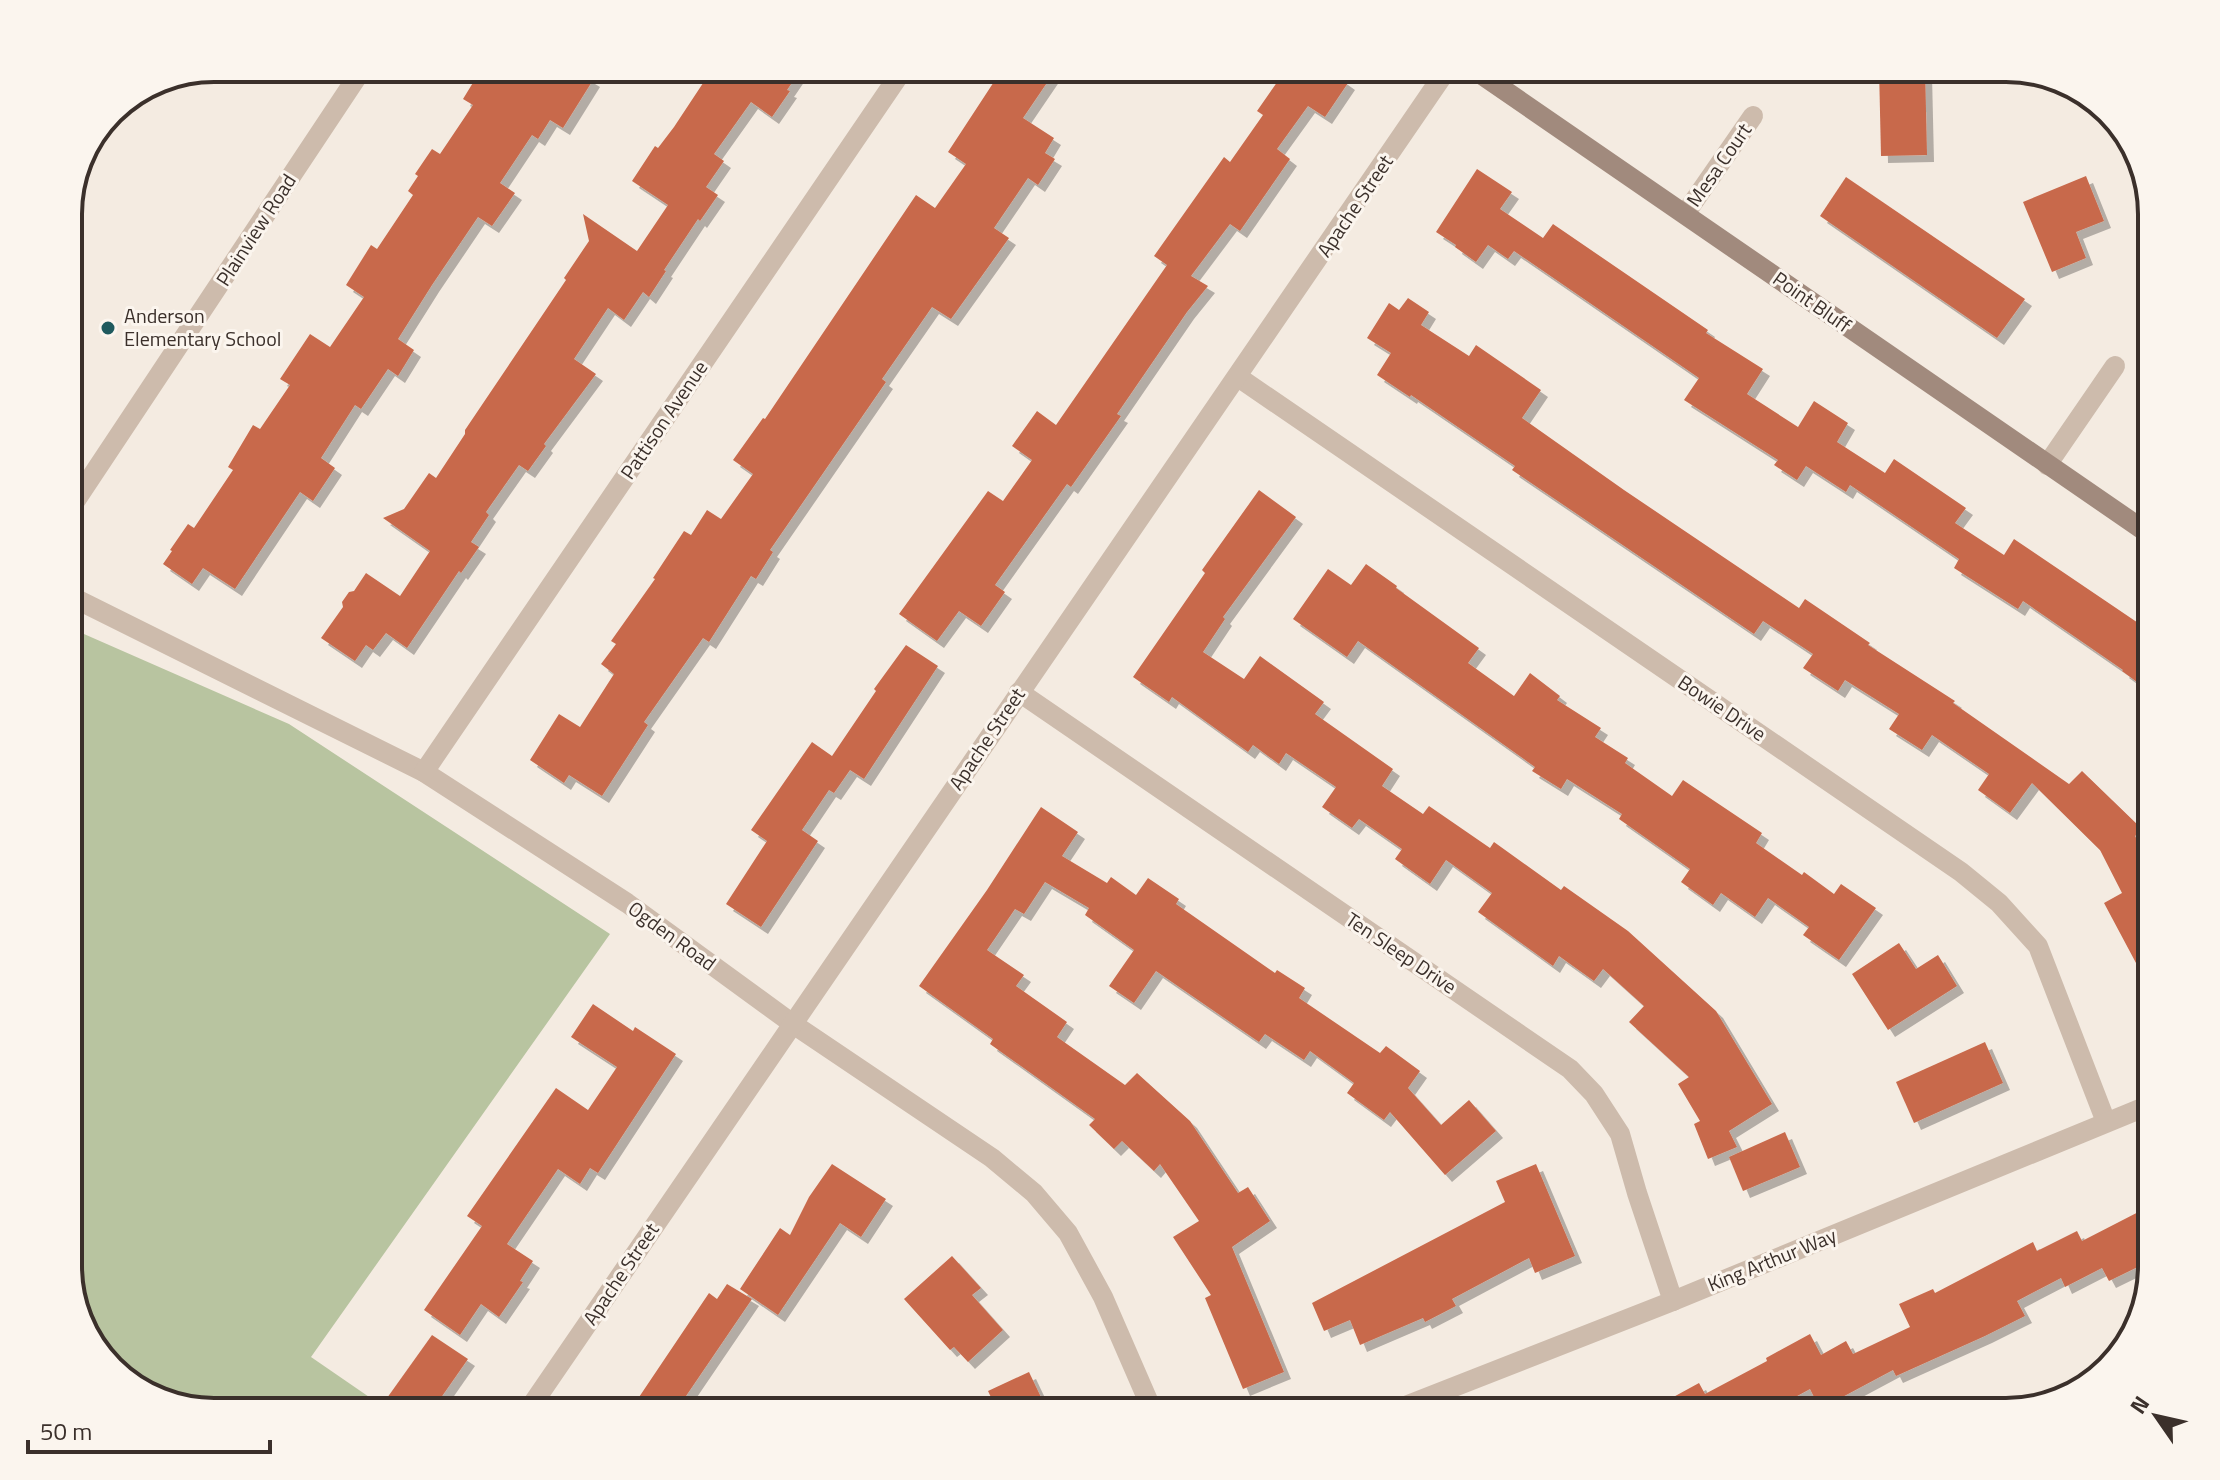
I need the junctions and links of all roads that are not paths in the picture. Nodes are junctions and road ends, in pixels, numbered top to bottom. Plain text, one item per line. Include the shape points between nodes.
1 (354, 82) edge
2 (894, 82) edge
3 (1438, 82) edge
4 (1492, 82) edge
5 (1753, 116) dead end
6 (1685, 214) junction
7 (2115, 366) dead end
8 (1238, 377) junction
9 (2047, 465) junction
10 (82, 491) edge
11 (2138, 527) edge
12 (82, 602) edge
13 (1019, 692) junction
14 (424, 772) junction
15 (793, 1024) junction
16 (2138, 1109) edge
17 (2106, 1122) junction
18 (1673, 1301) junction
19 (537, 1398) edge
20 (1147, 1398) edge
21 (1426, 1398) edge

1 - 10 street, Plainview Road
2 - 14 street, Pattison Avenue
3 - 8 street, Apache Street
4 - 6 street, Point Bluff
5 - 6 street, Mesa Court
6 - 9 street, Point Bluff
7 - 9 street
8 - 13 street, Apache Street
8 - 17 street, Bowie Drive via 1999,903 2038,946
9 - 11 street, Point Bluff
12 - 14 street, Ogden Road
13 - 15 street, Apache Street
13 - 18 street, Ten Sleep Drive via 1570,1069 1620,1134
14 - 15 street, Ogden Road via 627,903
15 - 19 street, Apache Street
15 - 20 street, Ogden Road via 992,1158 1034,1193 1075,1245
16 - 17 street, King Arthur Way
17 - 18 street, King Arthur Way
18 - 21 street, King Arthur Way

